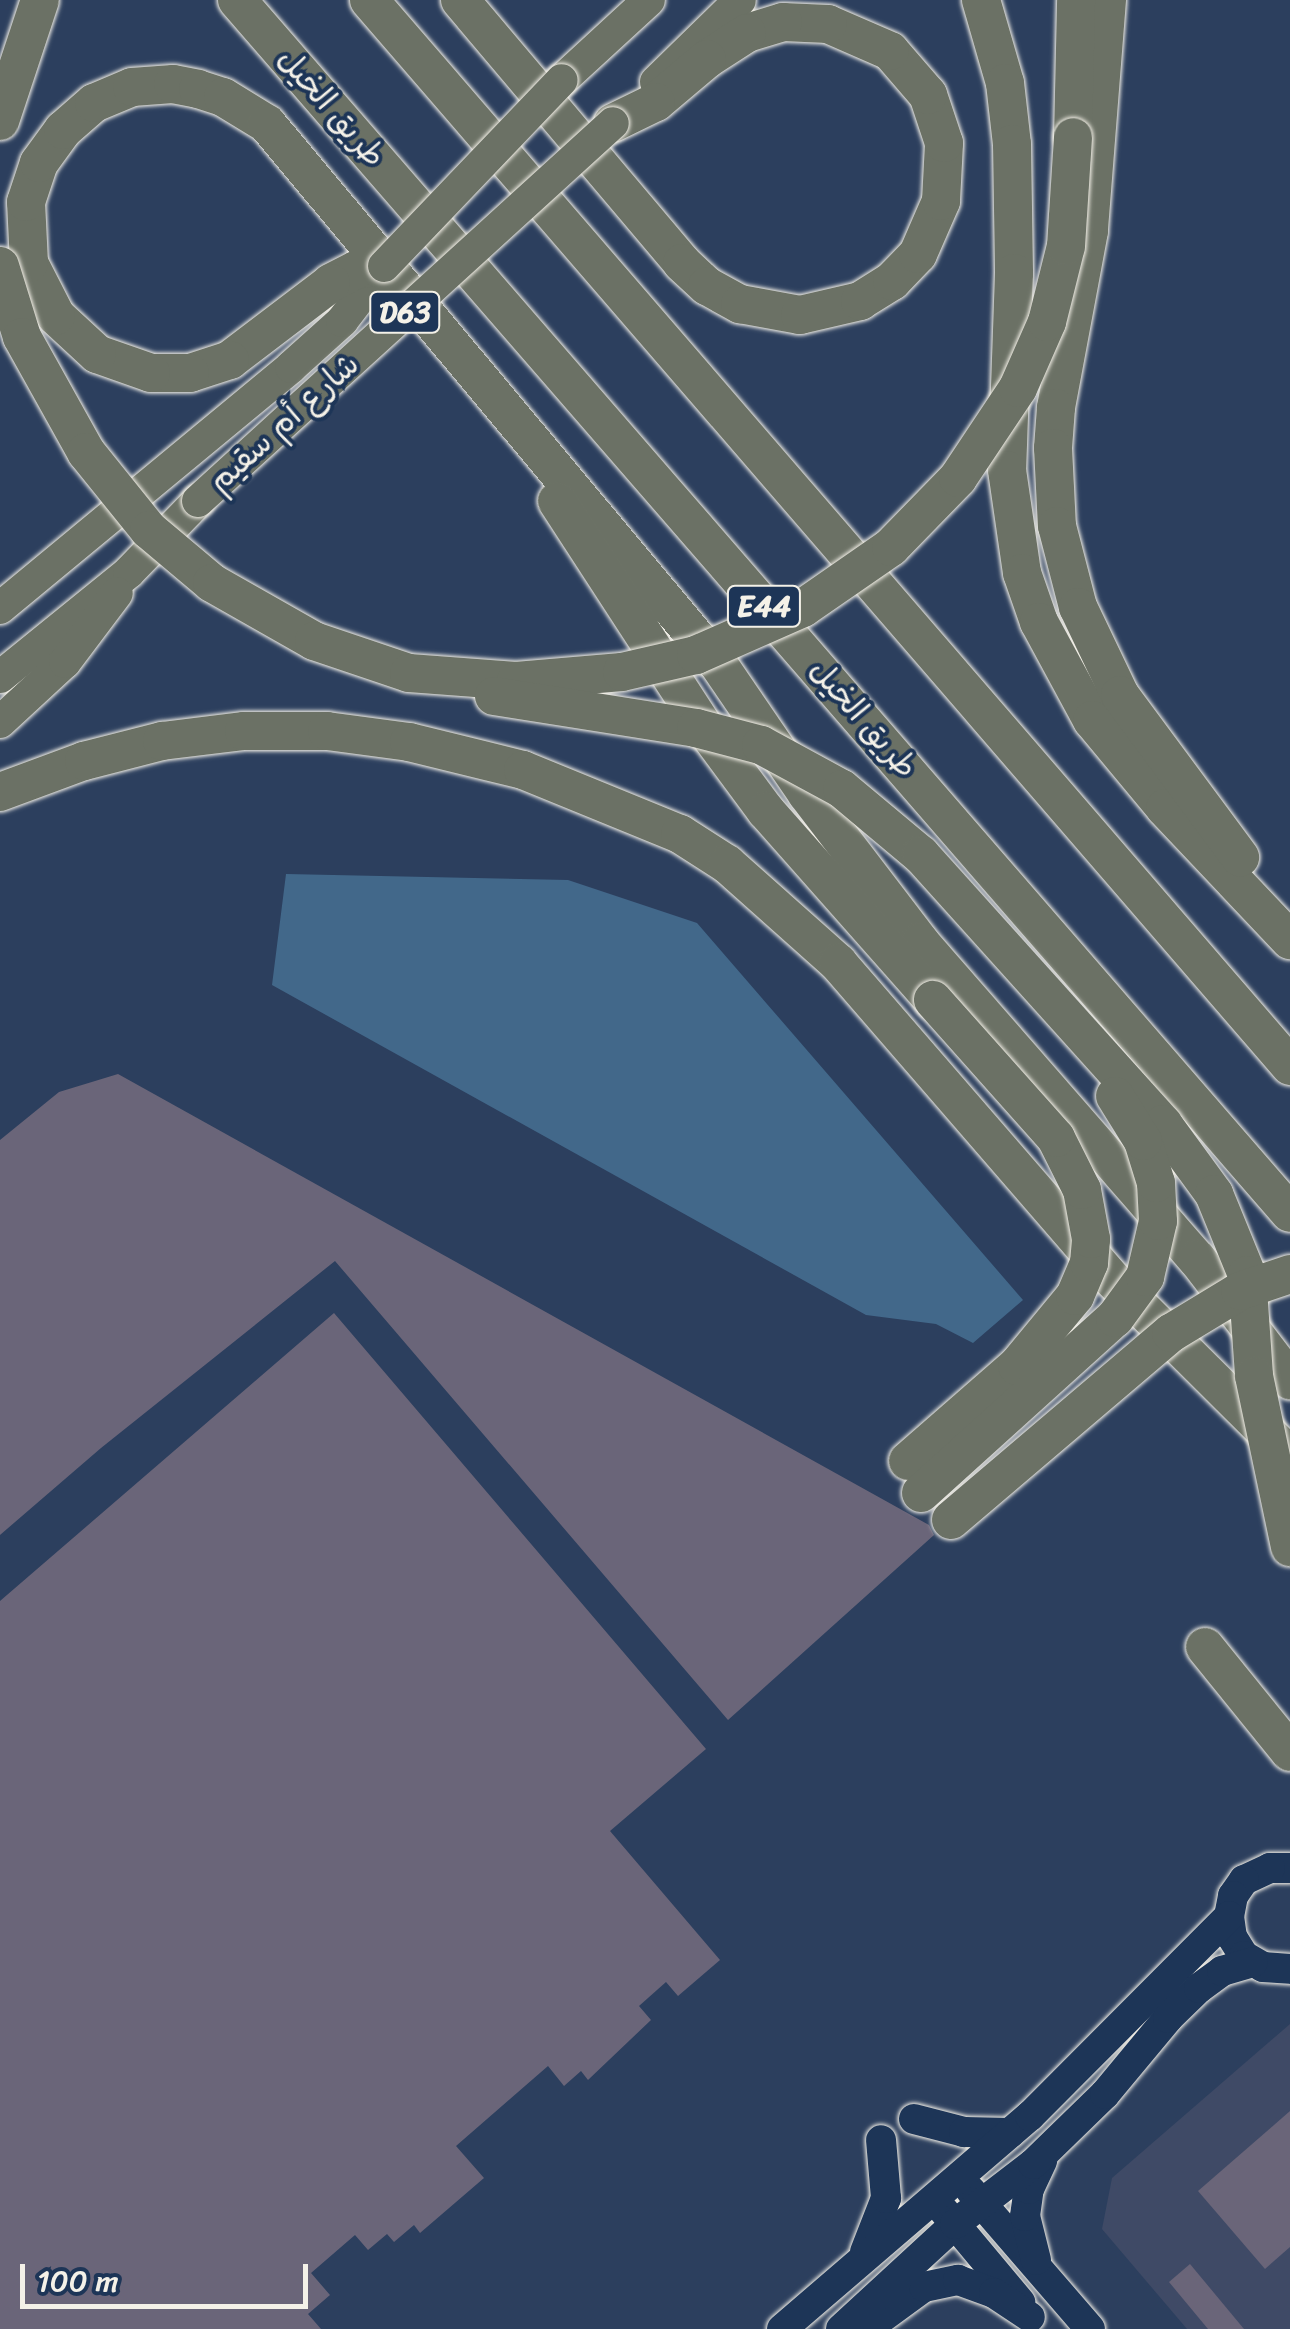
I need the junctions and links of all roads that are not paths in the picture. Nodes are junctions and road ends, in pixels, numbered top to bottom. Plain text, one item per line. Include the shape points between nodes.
1 (40, 0) edge
2 (238, 0) edge
3 (369, 0) edge
4 (460, 0) edge
5 (649, 0) edge
6 (740, 0) edge
7 (981, 0) edge
8 (1076, 0) edge
9 (1106, 0) edge
10 (0, 121) edge
11 (613, 123) junction
12 (0, 266) edge
13 (384, 266) junction
14 (464, 356) junction
15 (129, 572) junction
16 (0, 608) edge
17 (0, 677) edge
18 (439, 678) junction
19 (0, 722) edge
20 (0, 792) edge
21 (1281, 928) edge
22 (1032, 980) junction
23 (1290, 1066) edge
24 (1290, 1213) edge
25 (1290, 1274) edge
26 (1290, 1380) edge
27 (1290, 1456) edge
28 (951, 1520) dead end
29 (1290, 1547) edge
30 (1205, 1647) dead end
31 (1290, 1752) edge
32 (1290, 1868) edge
33 (1228, 1916) junction
34 (1253, 1962) junction
35 (1290, 1969) edge
36 (914, 2119) dead end
37 (1010, 2133) junction
38 (881, 2140) dead end
39 (1048, 2148) junction
40 (959, 2178) junction
41 (932, 2197) junction
42 (983, 2206) junction
43 (955, 2224) junction
44 (1038, 2268) junction
45 (851, 2272) junction
46 (1035, 2323) edge
47 (782, 2329) edge
48 (841, 2329) edge
49 (867, 2329) edge
50 (1090, 2329) edge

1 - 10 highway
2 - 24 highway, طريق الخيل / E44
3 - 23 highway
4 - 11 highway via 682,262 740,304 800,315 860,302 918,254 941,202 944,143 928,95 890,52 828,24 784,22 746,33 656,102
5 - 13 main road, شارع أم سقيم / D63, bridge via 562,80
6 - 11 main road, شارع أم سقيم / D63
7 - 21 highway via 1005,82 1013,175 1007,470 1015,539 1039,622 1092,720 1165,808
8 - 18 highway, bridge via 1063,265 1018,388 936,504 891,547 803,608 696,655 587,676
9 - 21 highway via 1089,231 1056,408 1057,526 1078,607 1120,695 1248,868
11 - 15 main road, شارع أم سقيم / D63, bridge via 198,501
12 - 18 highway, bridge via 47,389 102,474 159,540 279,623 348,655
13 - 14 highway via 342,276 230,360 190,373 151,372 97,354 56,316 29,263 26,202 50,146 94,103 152,84 198,88 246,109 285,142
13 - 16 main road, شارع أم سقيم / D63 via 342,321 291,367
14 - 22 highway, bridge via 483,395 703,726 800,853 1056,1138 1082,1190 1091,1238 1081,1286 914,1477 1116,1318 1145,1277 1156,1240 1156,1182 1143,1142
14 - 26 highway via 720,665 920,942 1198,1258
15 - 17 main road, شارع أم سقيم / D63
15 - 19 main road via 84,641
18 - 22 highway, bridge via 516,701 718,732 782,754 904,836
20 - 27 highway via 84,761 203,735 313,730 409,742 523,770 680,834 727,864 838,963 1107,1274
22 - 29 highway, bridge via 1170,1132 1224,1212 1246,1274 1254,1376
25 - 28 highway, bridge via 1240,1291 1172,1333
30 - 31 highway
32 - 33 main road via 1270,1868 1244,1880
33 - 34 main road via 1237,1947
33 - 37 main road
34 - 35 main road
34 - 39 main road via 1222,1971 1199,1988
36 - 37 main road via 964,2132
37 - 40 main road
38 - 45 main road via 887,2184 882,2214
39 - 42 main road
39 - 44 main road via 1026,2204
40 - 41 main road
40 - 42 main road
41 - 43 main road
41 - 45 main road
42 - 43 main road
42 - 44 main road
43 - 46 main road
43 - 48 main road
44 - 50 main road
45 - 47 main road
46 - 49 main road via 994,2293 958,2280 908,2295

